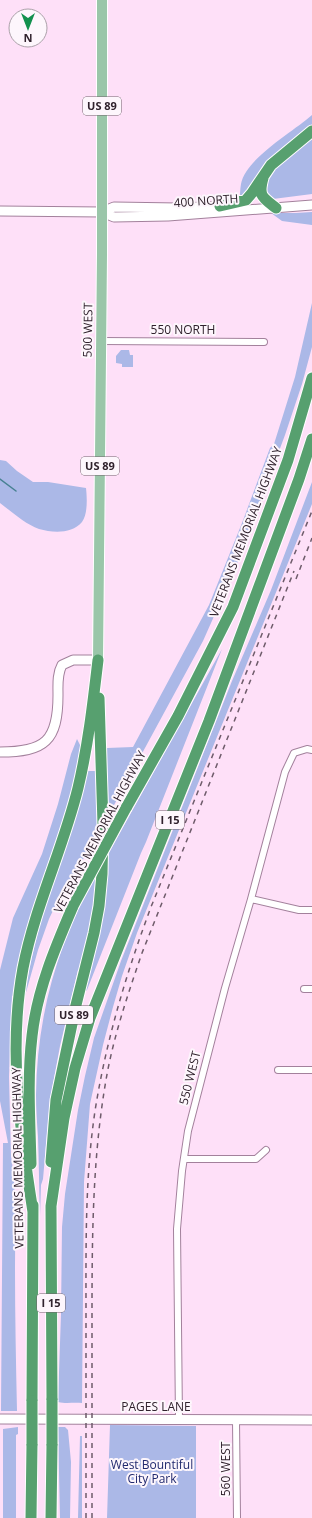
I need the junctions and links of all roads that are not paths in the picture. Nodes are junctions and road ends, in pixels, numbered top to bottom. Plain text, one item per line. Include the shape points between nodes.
1 (102, 0) edge
2 (312, 131) edge
3 (265, 173) junction
4 (312, 198) edge
5 (273, 205) junction
6 (312, 205) edge
7 (220, 206) junction
8 (0, 211) edge
9 (102, 212) junction
10 (101, 341) junction
11 (264, 342) dead end
12 (312, 378) edge
13 (312, 439) edge
14 (98, 660) junction
15 (312, 750) edge
16 (0, 752) edge
17 (251, 898) junction
18 (312, 910) edge
19 (304, 989) dead end
20 (312, 989) edge
21 (278, 1070) dead end
22 (312, 1070) edge
23 (266, 1150) dead end
24 (184, 1159) junction
25 (51, 1206) junction
26 (33, 1212) junction
27 (0, 1419) edge
28 (178, 1420) junction
29 (236, 1420) junction
30 (312, 1420) edge
31 (31, 1518) edge
32 (51, 1518) edge
33 (237, 1518) edge

1 - 9 main road, 500 WEST / US 89
2 - 3 highway via 279,157
3 - 5 highway via 261,194
3 - 7 highway via 246,200
4 - 5 street, 400 NORTH
5 - 6 street, 400 NORTH
5 - 7 street, 400 NORTH
5 - 9 street, 400 NORTH via 161,216 114,217
7 - 9 street, 400 NORTH via 114,207
8 - 9 street, 400 NORTH
9 - 10 main road, 500 WEST / US 89
10 - 11 street, 550 NORTH
10 - 14 main road, 500 WEST / US 89
12 - 26 highway, VETERANS MEMORIAL HIGHWAY / I 15, bridge via 288,460 233,607 208,660 73,906 53,953 32,1034 29,1068
13 - 25 highway, I 15 via 300,479 209,721 90,1018 64,1118
14 - 16 street via 73,660 62,665 58,674 57,723 44,743 25,751
14 - 25 highway, US 89 via 103,801 102,874 94,933 56,1100 51,1160
14 - 26 highway, US 89 via 90,728 78,789 37,914 23,967 19,999 16,1063 20,1121
15 - 17 street, 550 WEST via 294,753 285,772
17 - 18 street via 299,910
17 - 24 street, 550 WEST via 208,1053 188,1131
19 - 20 street
21 - 22 street
23 - 24 street via 256,1159
24 - 28 street, 550 WEST via 177,1229
25 - 32 highway, I 15, bridge
26 - 31 highway, VETERANS MEMORIAL HIGHWAY / I 15, bridge
27 - 28 street, PAGES LANE
28 - 29 street, PAGES LANE
29 - 30 street, PAGES LANE
29 - 33 street, 560 WEST

